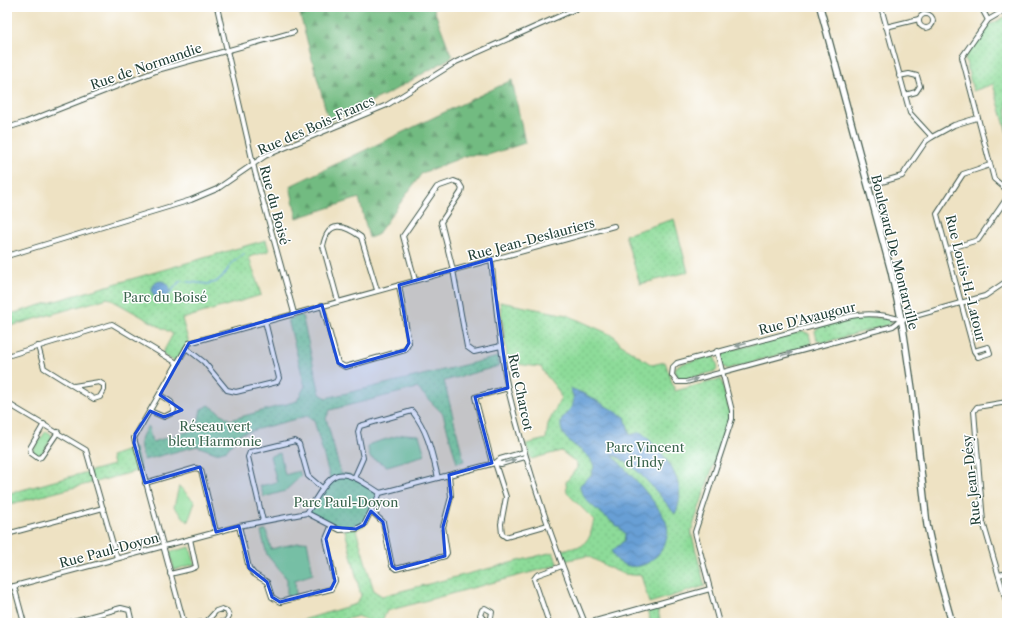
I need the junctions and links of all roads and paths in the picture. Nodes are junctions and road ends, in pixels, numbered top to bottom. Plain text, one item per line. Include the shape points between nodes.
1 (217, 7) edge
2 (580, 7) edge
3 (820, 7) edge
4 (881, 7) edge
5 (981, 7) edge
6 (1007, 9) edge
7 (919, 19) dead end
8 (988, 20) junction
9 (886, 27) junction
10 (294, 32) dead end
11 (227, 49) junction
12 (899, 76) junction
13 (905, 95) junction
14 (977, 118) junction
15 (7, 128) edge
16 (932, 137) junction
17 (254, 164) junction
18 (990, 165) junction
19 (868, 186) junction
20 (1007, 190) edge
21 (1007, 198) edge
22 (614, 226) dead end
23 (948, 249) junction
24 (7, 256) edge
25 (491, 260) junction
26 (453, 270) junction
27 (415, 280) junction
28 (1007, 281) edge
29 (399, 285) junction
30 (377, 290) junction
31 (338, 301) junction
32 (961, 304) junction
33 (322, 305) junction
34 (294, 314) junction
35 (901, 320) junction
36 (265, 321) junction
37 (38, 346) junction
38 (501, 346) junction
39 (186, 348) junction
40 (717, 351) junction
41 (974, 351) dead end
42 (7, 356) edge
43 (177, 363) junction
44 (722, 371) junction
45 (74, 386) junction
46 (508, 388) junction
47 (160, 395) junction
48 (1007, 402) edge
49 (7, 403) edge
50 (150, 412) junction
51 (44, 424) junction
52 (58, 432) junction
53 (524, 452) junction
54 (526, 457) junction
55 (494, 463) junction
56 (449, 475) junction
57 (355, 476) junction
58 (438, 478) junction
59 (145, 483) junction
60 (322, 488) junction
61 (380, 493) junction
62 (103, 508) junction
63 (371, 511) junction
64 (307, 513) junction
65 (263, 521) junction
66 (548, 525) junction
67 (239, 526) junction
68 (331, 526) junction
69 (216, 532) junction
70 (7, 534) edge
71 (190, 539) junction
72 (163, 546) junction
73 (117, 558) junction
74 (562, 566) junction
75 (1007, 573) edge
76 (170, 574) junction
77 (998, 575) junction
78 (14, 586) junction
79 (7, 588) edge
80 (710, 589) junction
81 (1007, 604) edge
82 (207, 621) junction
83 (24, 623) edge
84 (66, 623) edge
85 (132, 623) edge
86 (184, 623) edge
87 (196, 623) edge
88 (549, 623) edge
89 (587, 623) edge
90 (719, 623) edge
91 (952, 623) edge

1 - 11 street, Rue du Boisé
2 - 17 street, Rue des Bois-Francs via 456,62 387,104 275,151
3 - 19 street, Boulevard De Montarville
4 - 9 street
5 - 8 street
6 - 8 street
7 - 9 street
8 - 14 street via 962,57
9 - 12 street
10 - 11 street, Rue de Normandie
11 - 15 street, Rue de Normandie via 161,69
11 - 17 street, Rue du Boisé
12 - 13 street
12 - 13 street via 917,76 920,86 916,92
13 - 16 street via 910,113
14 - 16 street via 954,125
14 - 18 street
16 - 19 street via 926,141 902,176
17 - 24 street, Rue des Bois-Francs via 216,189 191,200
17 - 34 street, Rue du Boisé
18 - 20 street via 994,179
18 - 23 street, Rue Louis-H.-Latour via 963,174 937,214
19 - 35 street, Boulevard De Montarville via 891,271
21 - 23 street via 978,240
22 - 25 street, Rue Jean-Deslauriers
23 - 32 street, Rue Louis-H.-Latour
25 - 26 street, Rue Jean-Deslauriers
25 - 38 street, Rue Charcot
26 - 27 street, Rue Jean-Deslauriers
26 - 27 street, Rue Jean-Deslauriers via 441,222 461,192 462,188 454,181 437,187 403,236
26 - 38 street via 469,349 474,352
27 - 29 street, Rue Jean-Deslauriers
28 - 32 street, Rue D'Avaugour via 985,296
29 - 30 street, Rue Jean-Deslauriers
29 - 33 street via 409,343 405,350 345,367 338,364
30 - 31 street, Rue Jean-Deslauriers
30 - 31 street via 361,237 338,226 324,237 323,246
31 - 33 street, Rue Jean-Deslauriers
32 - 35 street, Rue D'Avaugour
32 - 41 street, Rue Louis-H.-Latour
33 - 34 street, Rue Jean-Deslauriers
34 - 36 street, Rue Jean-Deslauriers
35 -> 40 street, Rue D'Avaugour via 891,316 867,314 851,316
44 -> 35 street, Rue D'Avaugour via 893,326
35 - 91 street, Boulevard De Montarville via 912,388 927,525
36 - 39 street, Rue Jean-Deslauriers via 189,343
36 - 39 street via 279,378 277,382 236,392 228,390 204,362
37 - 42 street
37 - 43 street via 112,324
37 - 45 street via 44,368
38 - 46 street, Rue Charcot
39 - 43 street
40 - 44 street
40 -> 44 street, Rue D'Avaugour via 676,364 672,369 672,375 676,381 682,382
43 - 47 street
44 - 80 street via 732,419 695,532
45 - 45 street via 94,398 100,397 104,390 104,385 100,382
46 - 53 street, Rue Charcot
46 - 55 street via 475,397
47 - 50 street
47 - 50 street via 171,402 174,410 164,417
48 - 77 street, Rue Jean-Désy via 977,407 974,411 983,522
49 - 51 street
50 - 59 street via 134,438
51 - 52 street
51 - 52 street via 30,448 34,456 38,458 45,454
52 - 62 street via 86,450
53 - 54 street, Rue Charcot
53 - 55 street
55 -> 54 street via 501,464
54 - 66 street, Rue Charcot
55 - 56 street
55 - 66 street via 506,497 501,524 502,534 506,537
56 - 58 street
56 - 63 street via 451,497 443,527 447,553 445,556 396,569 392,566 383,522
57 - 58 street via 363,458 358,432 360,426 412,411 421,422 428,439
57 - 60 street via 338,475 330,478
57 - 61 street
58 - 61 street
59 - 69 street via 196,468 201,470
59 - 72 street
60 - 64 street
60 - 65 street via 308,476 299,444 295,441 250,452 248,457
61 - 63 street
62 - 70 street
62 - 73 street
63 - 68 street via 364,525 356,530 340,530
64 - 65 street, Rue Paul-Doyon
64 - 68 street
65 - 67 street, Rue Paul-Doyon
66 - 74 street, Rue Charcot
67 - 68 street via 249,568 267,582 272,597 280,602 330,590 335,581 326,539
67 - 69 street, Rue Paul-Doyon
69 - 71 street, Rue Paul-Doyon
71 - 72 street, Rue Paul-Doyon
71 - 76 street via 196,566
72 - 73 street, Rue Paul-Doyon
72 - 76 street
73 - 78 street, Rue Paul-Doyon
74 - 88 street via 537,575 534,579
74 - 89 street, Rue Charcot
75 - 77 street
76 - 86 street
77 - 81 street, Rue Jean-Désy
78 - 79 street, Rue Paul-Doyon
78 - 83 street
80 - 89 street
80 - 90 street
82 - 82 street via 226,621 227,611 216,611
82 - 87 street
84 - 85 street via 121,608 129,610

